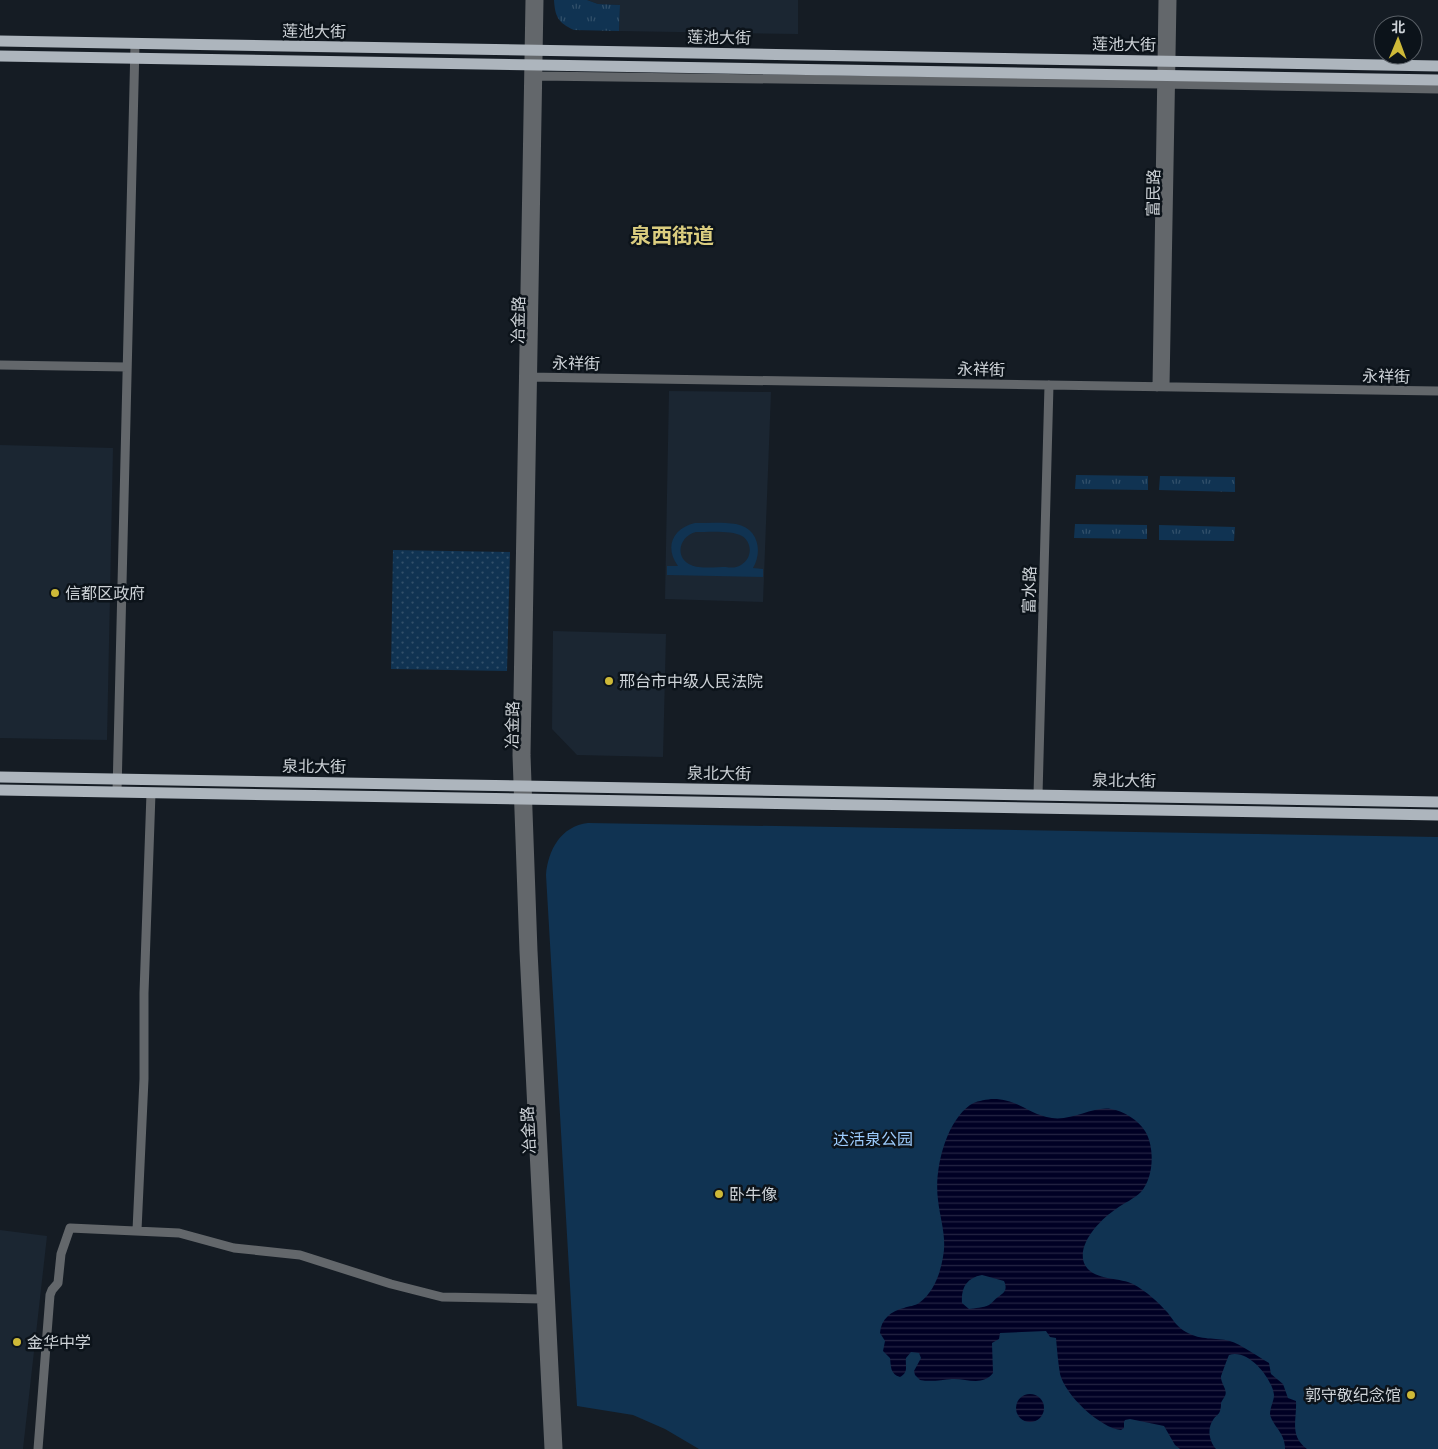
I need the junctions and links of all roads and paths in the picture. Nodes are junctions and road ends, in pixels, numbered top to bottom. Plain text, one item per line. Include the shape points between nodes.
1 (530, 0) edge
2 (539, 0) edge
3 (1163, 0) edge
4 (1172, 0) edge
5 (0, 42) edge
6 (135, 44) junction
7 (533, 51) junction
8 (0, 56) edge
9 (135, 58) junction
10 (1166, 61) junction
11 (1438, 66) edge
12 (535, 69) junction
13 (1166, 80) junction
14 (1438, 80) edge
15 (1438, 89) edge
16 (0, 364) edge
17 (127, 367) junction
18 (528, 377) junction
19 (1049, 385) junction
20 (1161, 387) junction
21 (1438, 392) edge
22 (0, 777) edge
23 (117, 778) junction
24 (523, 786) junction
25 (0, 790) edge
26 (117, 792) junction
27 (150, 793) junction
28 (1038, 795) junction
29 (523, 799) junction
30 (1438, 802) edge
31 (1438, 815) edge
32 (137, 1230) junction
33 (542, 1299) junction
34 (38, 1449) edge
35 (549, 1449) edge
36 (558, 1449) edge

1 - 7 street, 冶金路
2 - 7 street, 冶金路
3 - 10 street, 富民路
4 - 10 street, 富民路
5 - 6 main road, 莲池大街
6 - 7 main road, 莲池大街
6 - 9 street
7 - 10 main road, 莲池大街
7 - 12 street, 冶金路
8 - 9 main road, 莲池大街
9 - 12 main road, 莲池大街
9 - 17 street
10 - 11 main road, 莲池大街
10 - 13 street, 富民路
12 - 13 main road, 莲池大街
12 - 18 street, 冶金路
12 - 18 street, 冶金路
13 - 14 main road, 莲池大街
13 - 15 street
13 - 20 street, 富民路
16 - 17 street
17 - 23 street
18 - 19 street, 永祥街
18 - 24 street, 冶金路 via 526,755
19 - 20 street, 永祥街
19 - 28 street, 富水路
20 - 21 street, 永祥街
22 - 23 main road, 泉北大街
23 - 24 main road, 泉北大街
23 - 26 street
24 - 28 main road, 泉北大街
24 - 29 street, 冶金路
25 - 26 main road, 泉北大街
26 - 27 main road, 泉北大街
27 - 29 main road, 泉北大街
27 - 32 street via 144,1079
28 - 30 main road, 泉北大街
29 - 31 main road, 泉北大街
29 - 33 street, 冶金路 via 524,951
29 - 36 street, 冶金路 via 534,951
32 - 33 street via 179,1233 234,1248 300,1255 442,1297
32 - 34 street via 70,1228 61,1254 58,1283 50,1295
33 - 35 street, 冶金路

